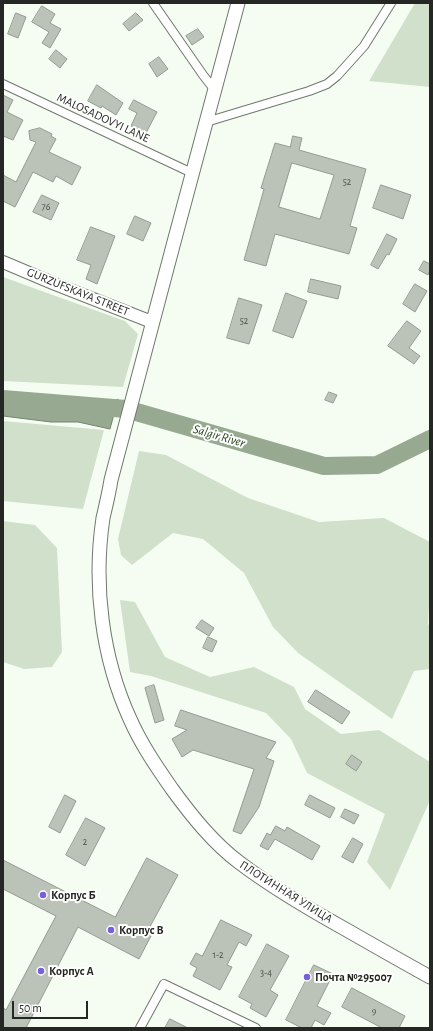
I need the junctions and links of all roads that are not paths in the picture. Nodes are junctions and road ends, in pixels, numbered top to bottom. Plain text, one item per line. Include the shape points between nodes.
1 (153, 3) edge
2 (238, 3) edge
3 (391, 3) edge
4 (3, 84) edge
5 (214, 89) junction
6 (206, 122) junction
7 (192, 173) junction
8 (3, 262) edge
9 (152, 322) junction
10 (430, 977) edge
11 (140, 1028) edge
12 (256, 1028) edge

1 - 5 street
2 - 5 main road, ПЛОТИННАЯ УЛИЦА
3 - 6 street via 364,46 327,84
4 - 7 street, MALOSADOVYI LANE
5 - 6 main road, ПЛОТИННАЯ УЛИЦА
6 - 7 main road, ПЛОТИННАЯ УЛИЦА
7 - 9 main road, ПЛОТИННАЯ УЛИЦА
8 - 9 main road, GURZUFSKAYA STREET
9 - 10 main road, ПЛОТИННАЯ УЛИЦА via 111,480 103,525 100,563 100,598 104,630 111,665 128,715 152,760 182,802 210,836 238,862 306,907
11 - 12 street via 164,984

